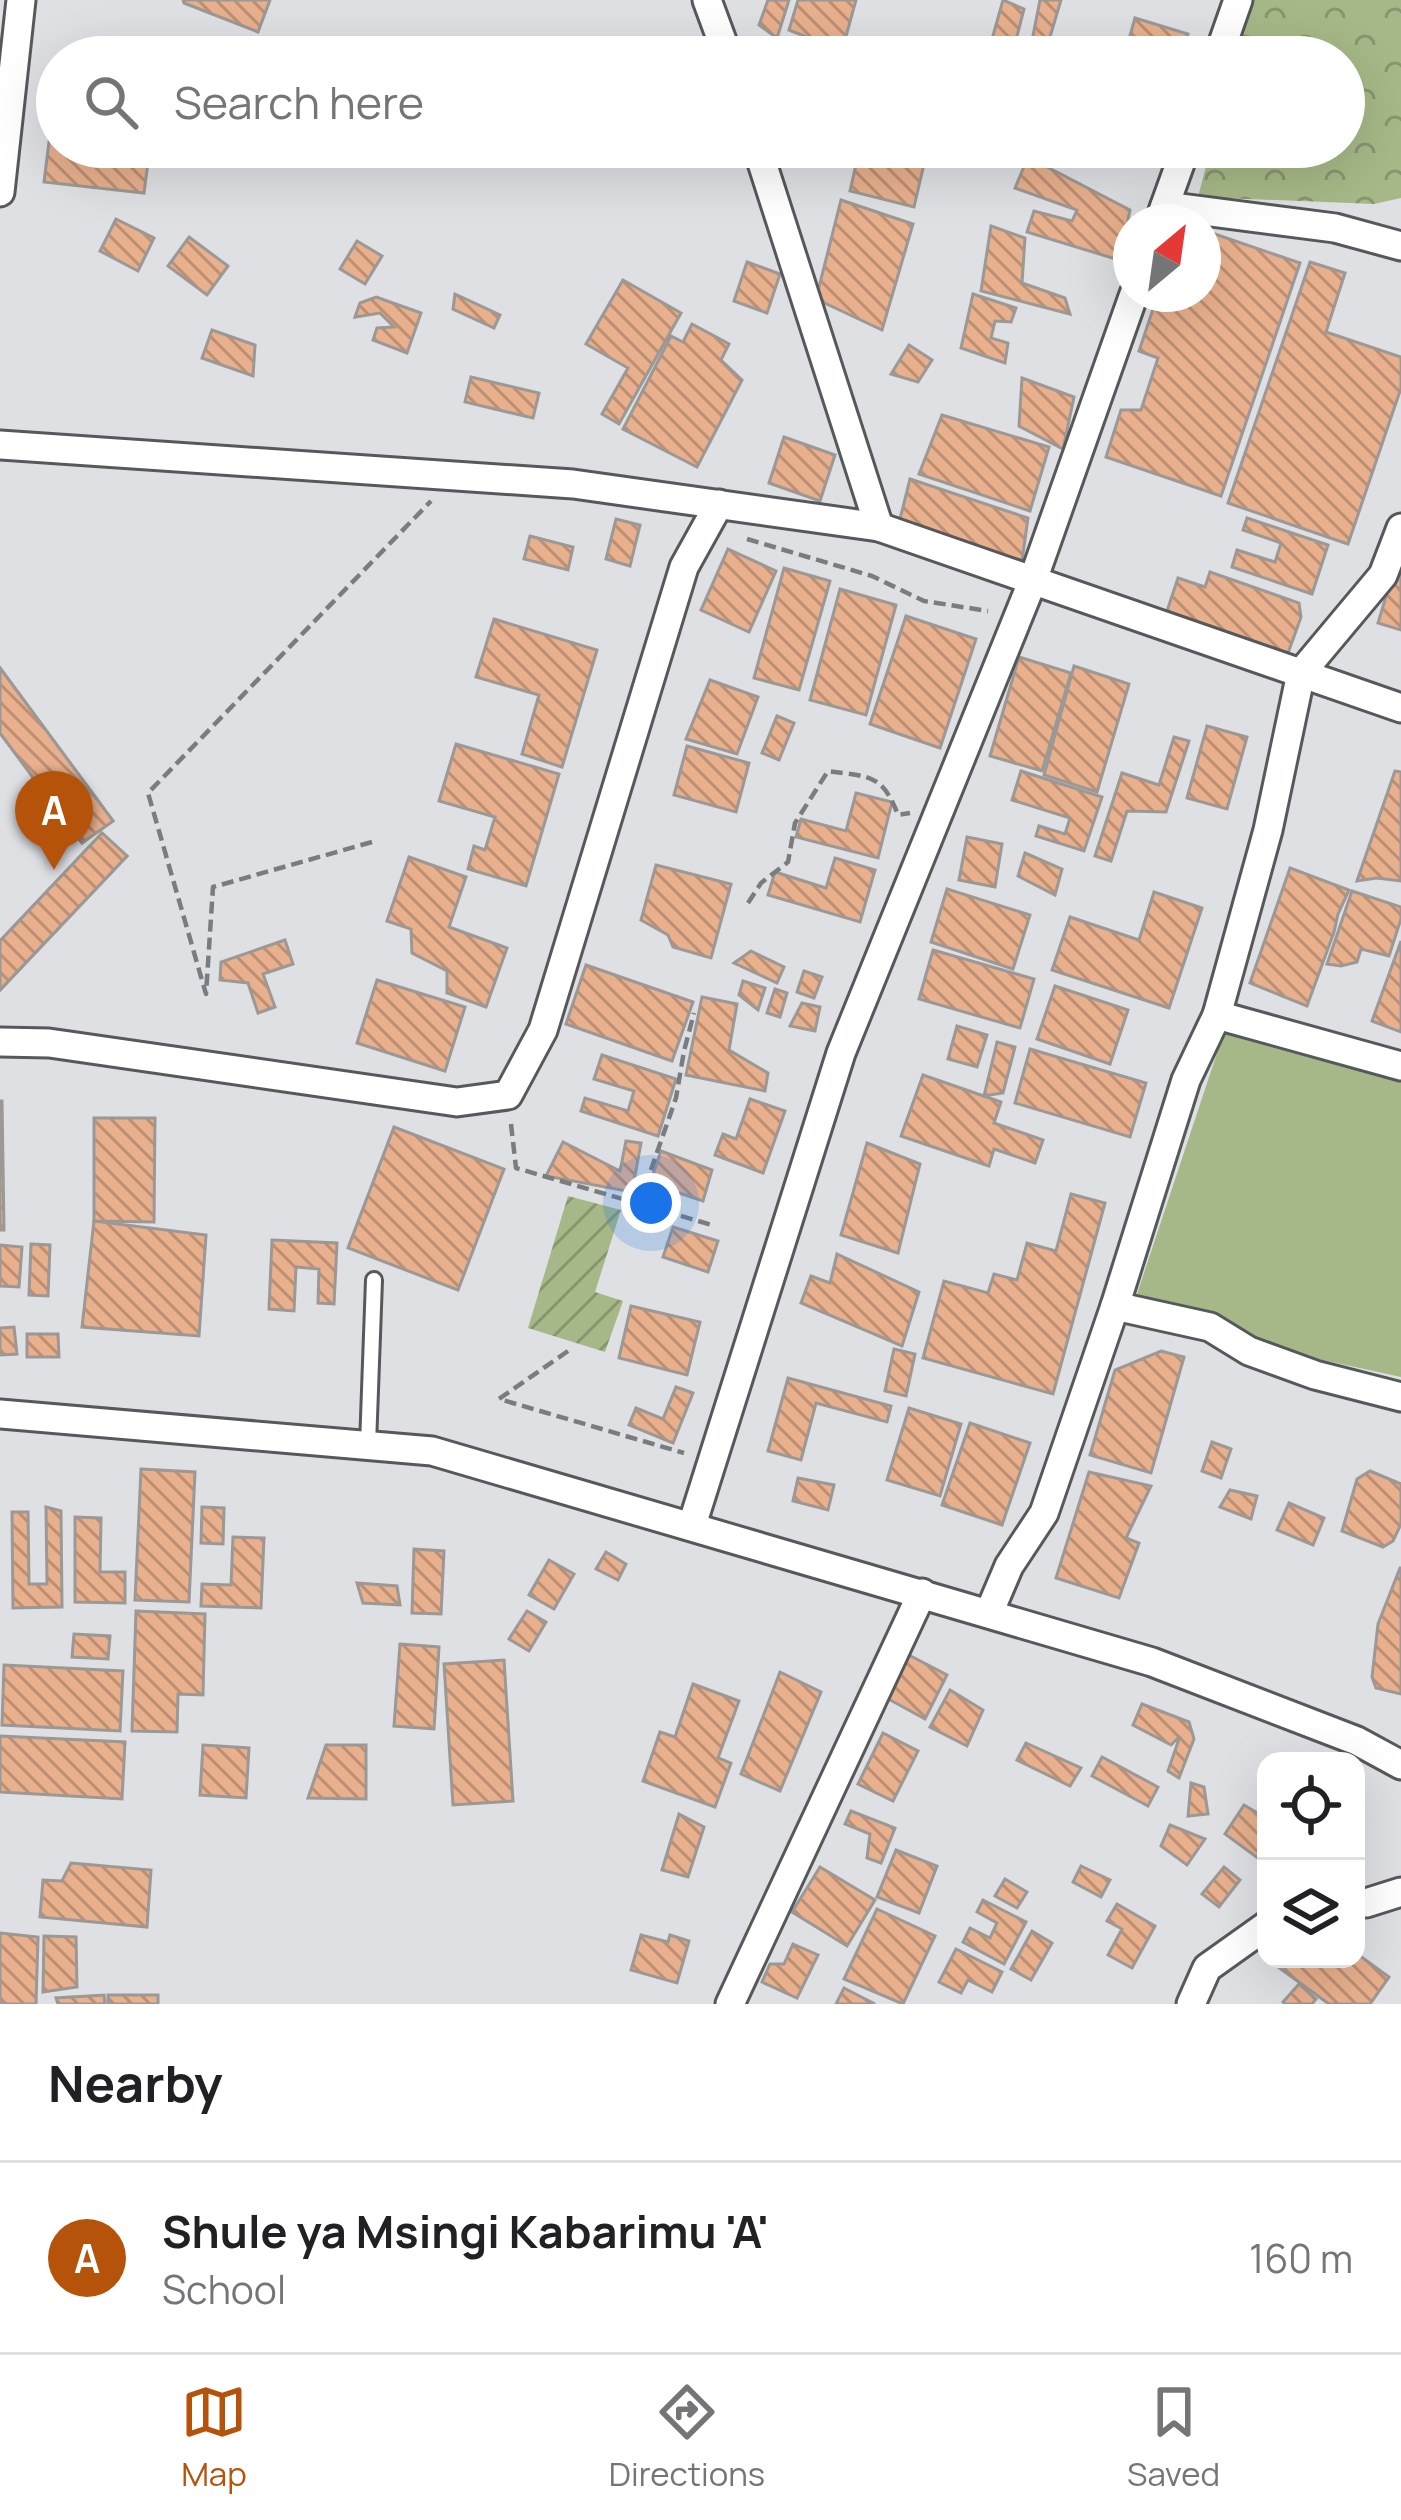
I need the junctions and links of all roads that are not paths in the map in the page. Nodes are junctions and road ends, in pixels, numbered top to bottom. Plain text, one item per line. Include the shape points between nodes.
1 (21, 0) edge
2 (707, 0) edge
3 (1238, 0) edge
4 (720, 36) edge
5 (1225, 36) edge
6 (5, 80) edge
7 (764, 168) edge
8 (1178, 168) edge
9 (0, 192) edge
10 (1166, 204) edge
11 (1221, 219) edge
12 (1401, 246) edge
13 (1127, 312) edge
14 (0, 445) edge
15 (712, 515) junction
16 (879, 526) junction
17 (1401, 528) edge
18 (1033, 580) junction
19 (1301, 673) junction
20 (1401, 708) edge
21 (1217, 1015) junction
22 (0, 1042) edge
23 (1401, 1066) edge
24 (374, 1280) dead end
25 (1115, 1306) junction
26 (1401, 1397) edge
27 (0, 1414) edge
28 (368, 1445) junction
29 (692, 1525) junction
30 (922, 1593) junction
31 (989, 1613) junction
32 (1401, 1766) edge
33 (1401, 1892) edge
34 (1365, 1903) edge
35 (1257, 1932) edge
36 (730, 2004) edge
37 (1190, 2004) edge

1 - 6 street
2 - 4 street
3 - 5 street
6 - 9 street
7 - 16 street
8 - 10 street
11 - 12 street via 1335,228
13 - 18 street
14 - 15 street via 573,484
15 - 16 street
15 - 22 street via 684,566 543,1030 508,1095 457,1102
16 - 18 street
17 - 19 street via 1383,575
18 - 19 street
18 - 29 street via 841,1053
19 - 20 street
19 - 21 street
21 - 23 street
21 - 25 street via 1186,1080
24 - 28 lane
25 - 26 street via 1210,1327 1249,1351
25 - 31 street via 1044,1513
27 - 28 street
28 - 29 street via 432,1450
29 - 30 street
30 - 31 street
30 - 36 street
31 - 32 street via 1152,1662 1357,1741
33 - 34 street
35 - 37 street via 1207,1968

